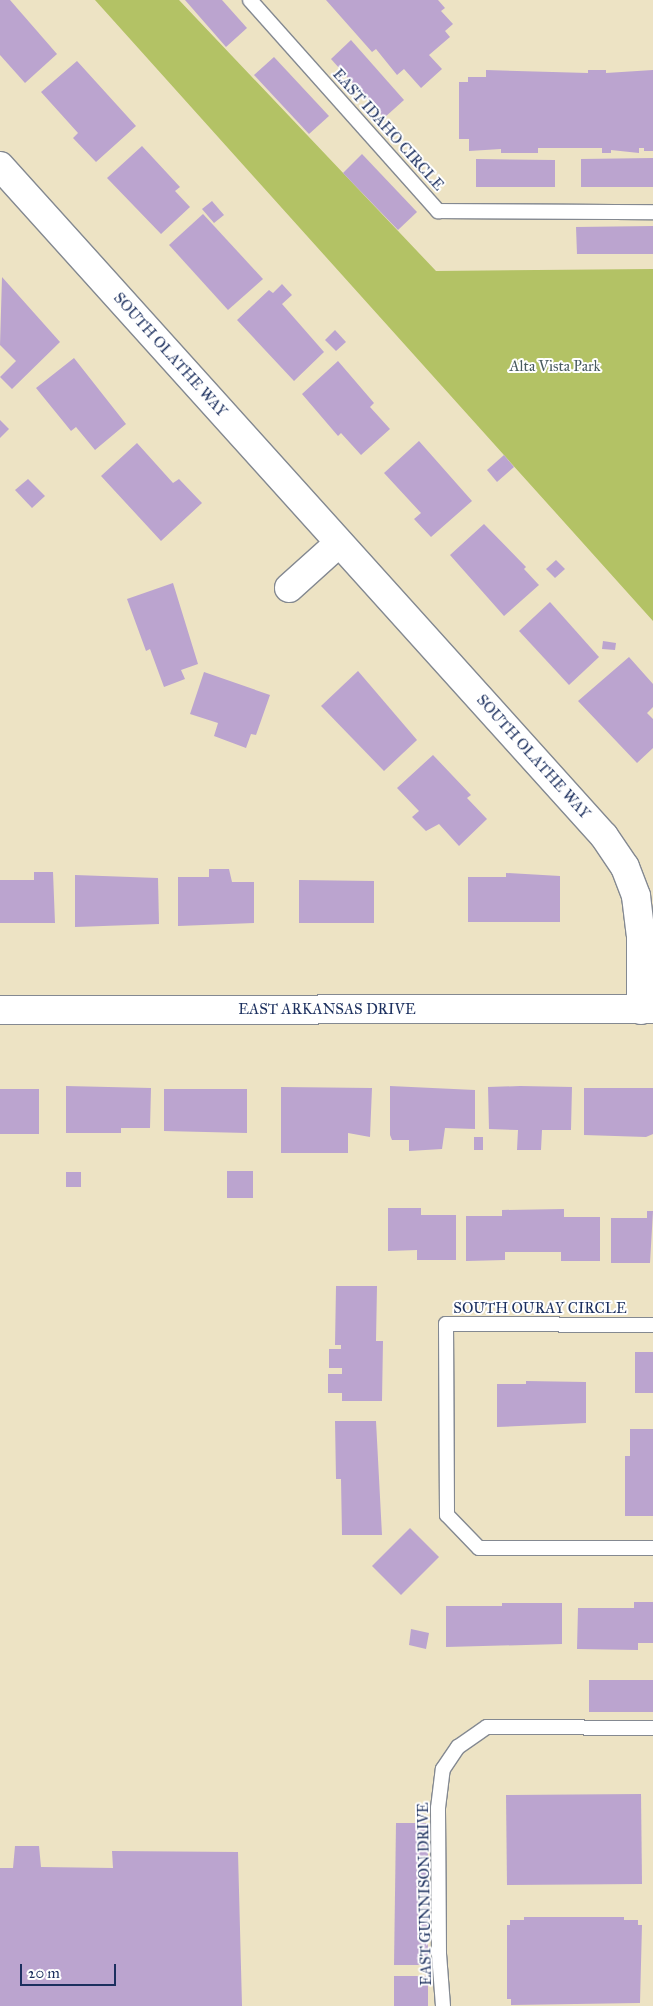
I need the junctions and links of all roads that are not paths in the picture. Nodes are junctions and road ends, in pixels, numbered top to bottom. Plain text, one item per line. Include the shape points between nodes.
1 (250, 0) edge
2 (0, 166) edge
3 (653, 212) edge
4 (339, 543) junction
5 (289, 588) dead end
6 (0, 1010) edge
7 (647, 1010) edge
8 (653, 1325) edge
9 (653, 1548) edge
10 (653, 1728) edge
11 (443, 2006) edge

1 - 3 lane, EAST IDAHO CIRCLE via 438,211
2 - 4 street, SOUTH OLATHE WAY
4 - 5 street
4 - 7 street, SOUTH OLATHE WAY via 604,836 625,867 636,896
6 - 7 street, EAST ARKANSAS DRIVE
8 - 9 lane, SOUTH OURAY CIRCLE via 446,1324 447,1515 479,1548
10 - 11 lane, EAST GUNNISON DRIVE via 487,1728 458,1747 443,1769 438,1808 439,1954

